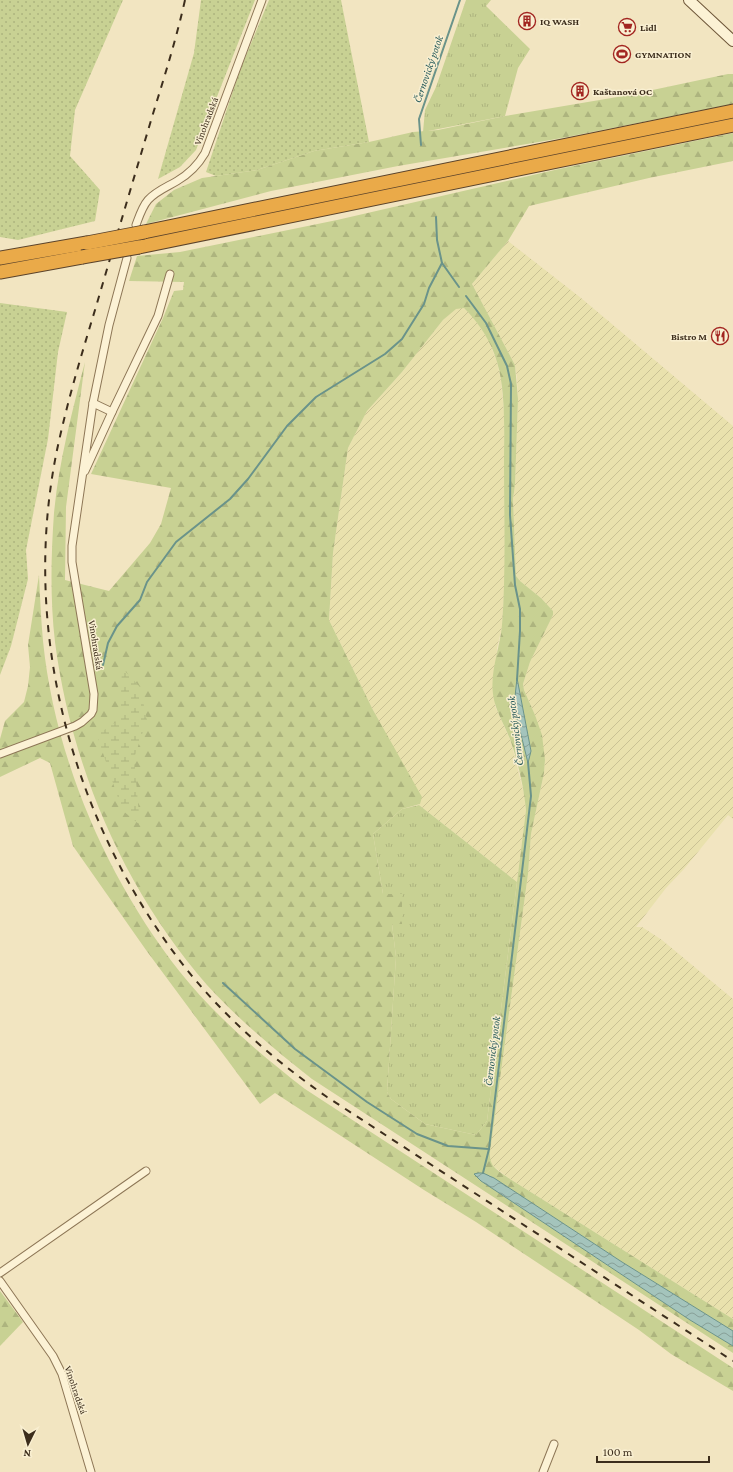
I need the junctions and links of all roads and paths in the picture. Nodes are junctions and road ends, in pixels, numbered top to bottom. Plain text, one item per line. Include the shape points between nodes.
1 (262, 0) edge
2 (689, 0) edge
3 (733, 41) edge
4 (733, 112) edge
5 (733, 125) edge
6 (140, 229) junction
7 (0, 258) edge
8 (127, 258) dead end
9 (0, 272) edge
10 (170, 274) dead end
11 (92, 403) junction
12 (112, 412) junction
13 (81, 480) junction
14 (0, 754) edge
15 (146, 1171) dead end
16 (0, 1273) edge
17 (0, 1281) edge
18 (554, 1444) dead end
19 (91, 1472) edge
20 (543, 1472) edge

1 - 6 street, Vinohradská via 205,153 190,172 149,199 142,209
2 - 3 main road
4 - 6 highway
5 - 9 highway, bridge via 139,247
6 - 7 highway, bridge via 87,243
8 - 11 street, Vinohradská
10 - 12 street, Vinohradská via 158,316
11 - 12 street
11 - 13 street, Vinohradská
12 - 13 street, Vinohradská
13 - 14 street, Vinohradská via 72,562 94,694 93,710 88,718 75,726
15 - 16 street
17 - 19 street, Vinohradská via 62,1374
18 - 20 street

